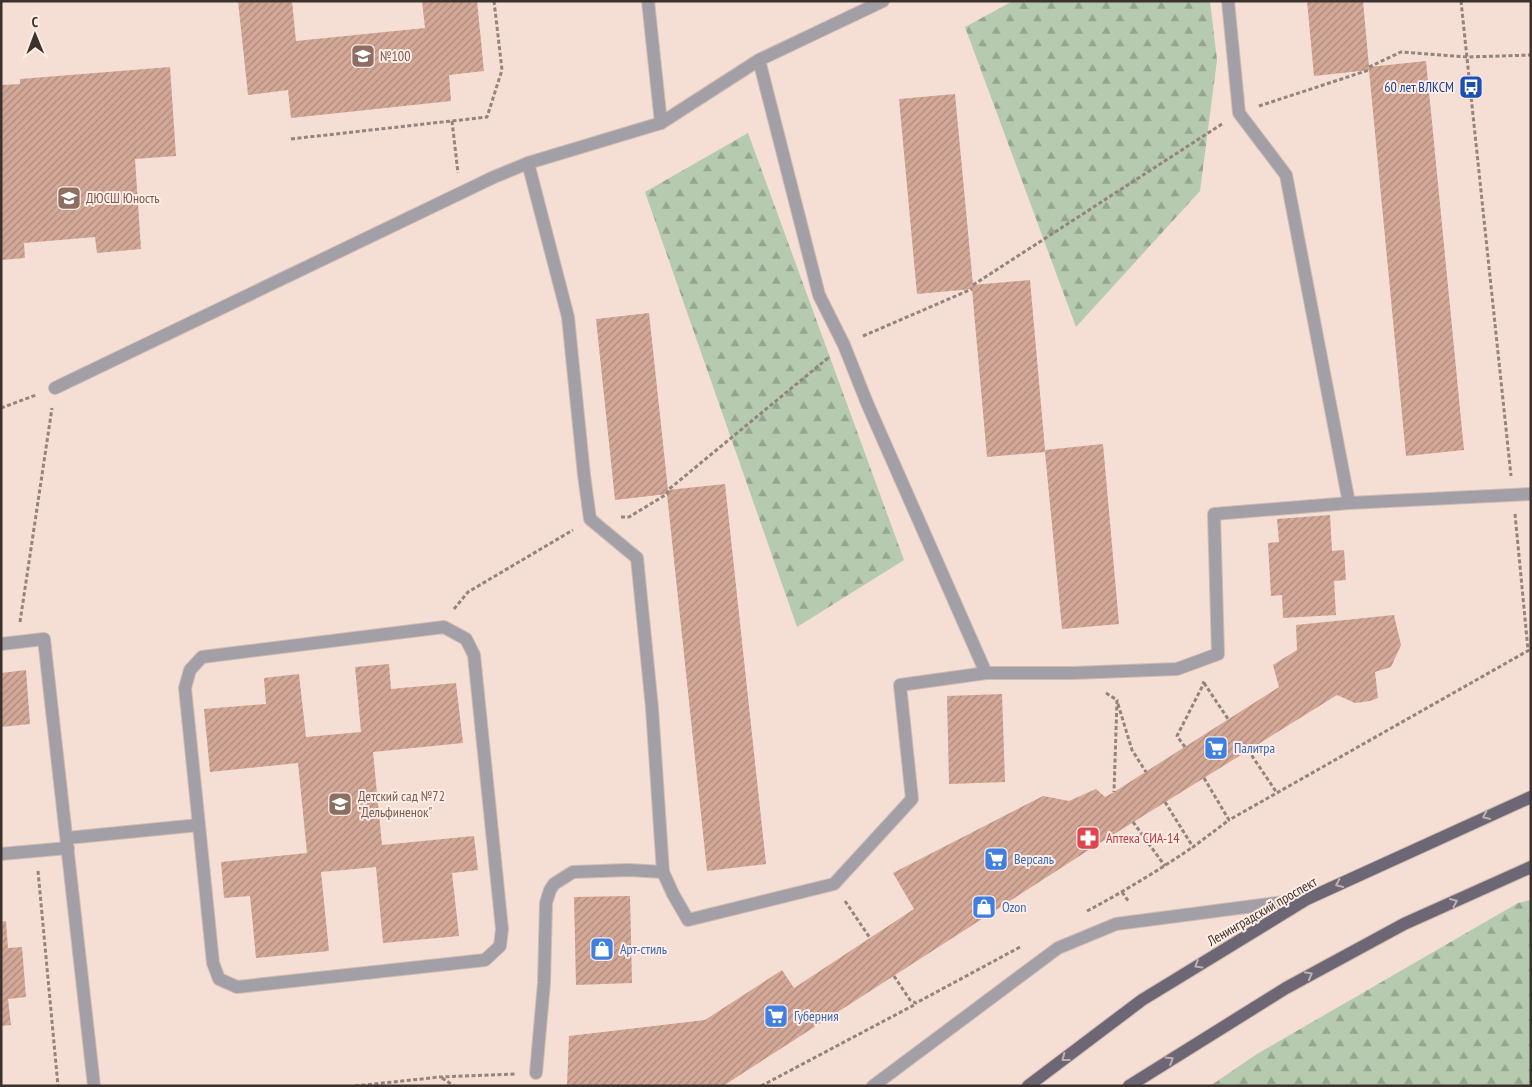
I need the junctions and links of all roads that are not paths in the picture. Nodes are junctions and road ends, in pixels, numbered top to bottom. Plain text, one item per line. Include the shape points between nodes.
1 (648, 1) edge
2 (883, 1) edge
3 (1228, 1) edge
4 (759, 60) junction
5 (661, 123) junction
6 (528, 162) junction
7 (55, 388) road end
8 (1531, 494) edge
9 (1349, 503) junction
10 (1, 644) edge
11 (986, 673) junction
12 (1531, 797) edge
13 (199, 825) junction
14 (67, 843) junction
15 (1, 854) edge
16 (1531, 867) edge
17 (663, 872) junction
18 (1307, 899) junction
19 (536, 1073) road end
20 (94, 1086) edge
21 (873, 1086) edge
22 (1028, 1086) edge
23 (1129, 1086) edge

1 - 5 lane
2 - 4 lane
3 - 9 lane via 1239,113 1286,175
4 - 5 lane
4 - 11 lane via 818,295 844,344
5 - 6 lane
6 - 7 lane
6 - 17 lane via 568,317 590,520 637,558 652,708
8 - 9 lane
9 - 11 lane via 1214,514 1218,654 1177,669
10 - 14 lane via 44,640
11 - 17 lane via 900,686 912,799 834,884 688,920
12 -> 18 main road, Ленинградский проспект
13 - 13 lane via 185,688 190,670 202,657 444,627 466,639 474,655 502,928 500,946 485,960 237,987 219,979 213,963
13 - 14 lane
14 - 15 lane via 36,851
14 - 20 lane
23 -> 16 main road via 1286,988 1404,924
17 - 19 lane via 574,872 550,890 546,903 544,983
18 - 21 lane via 1116,924 1058,948
18 -> 22 main road, Ленинградский проспект via 1142,1000

